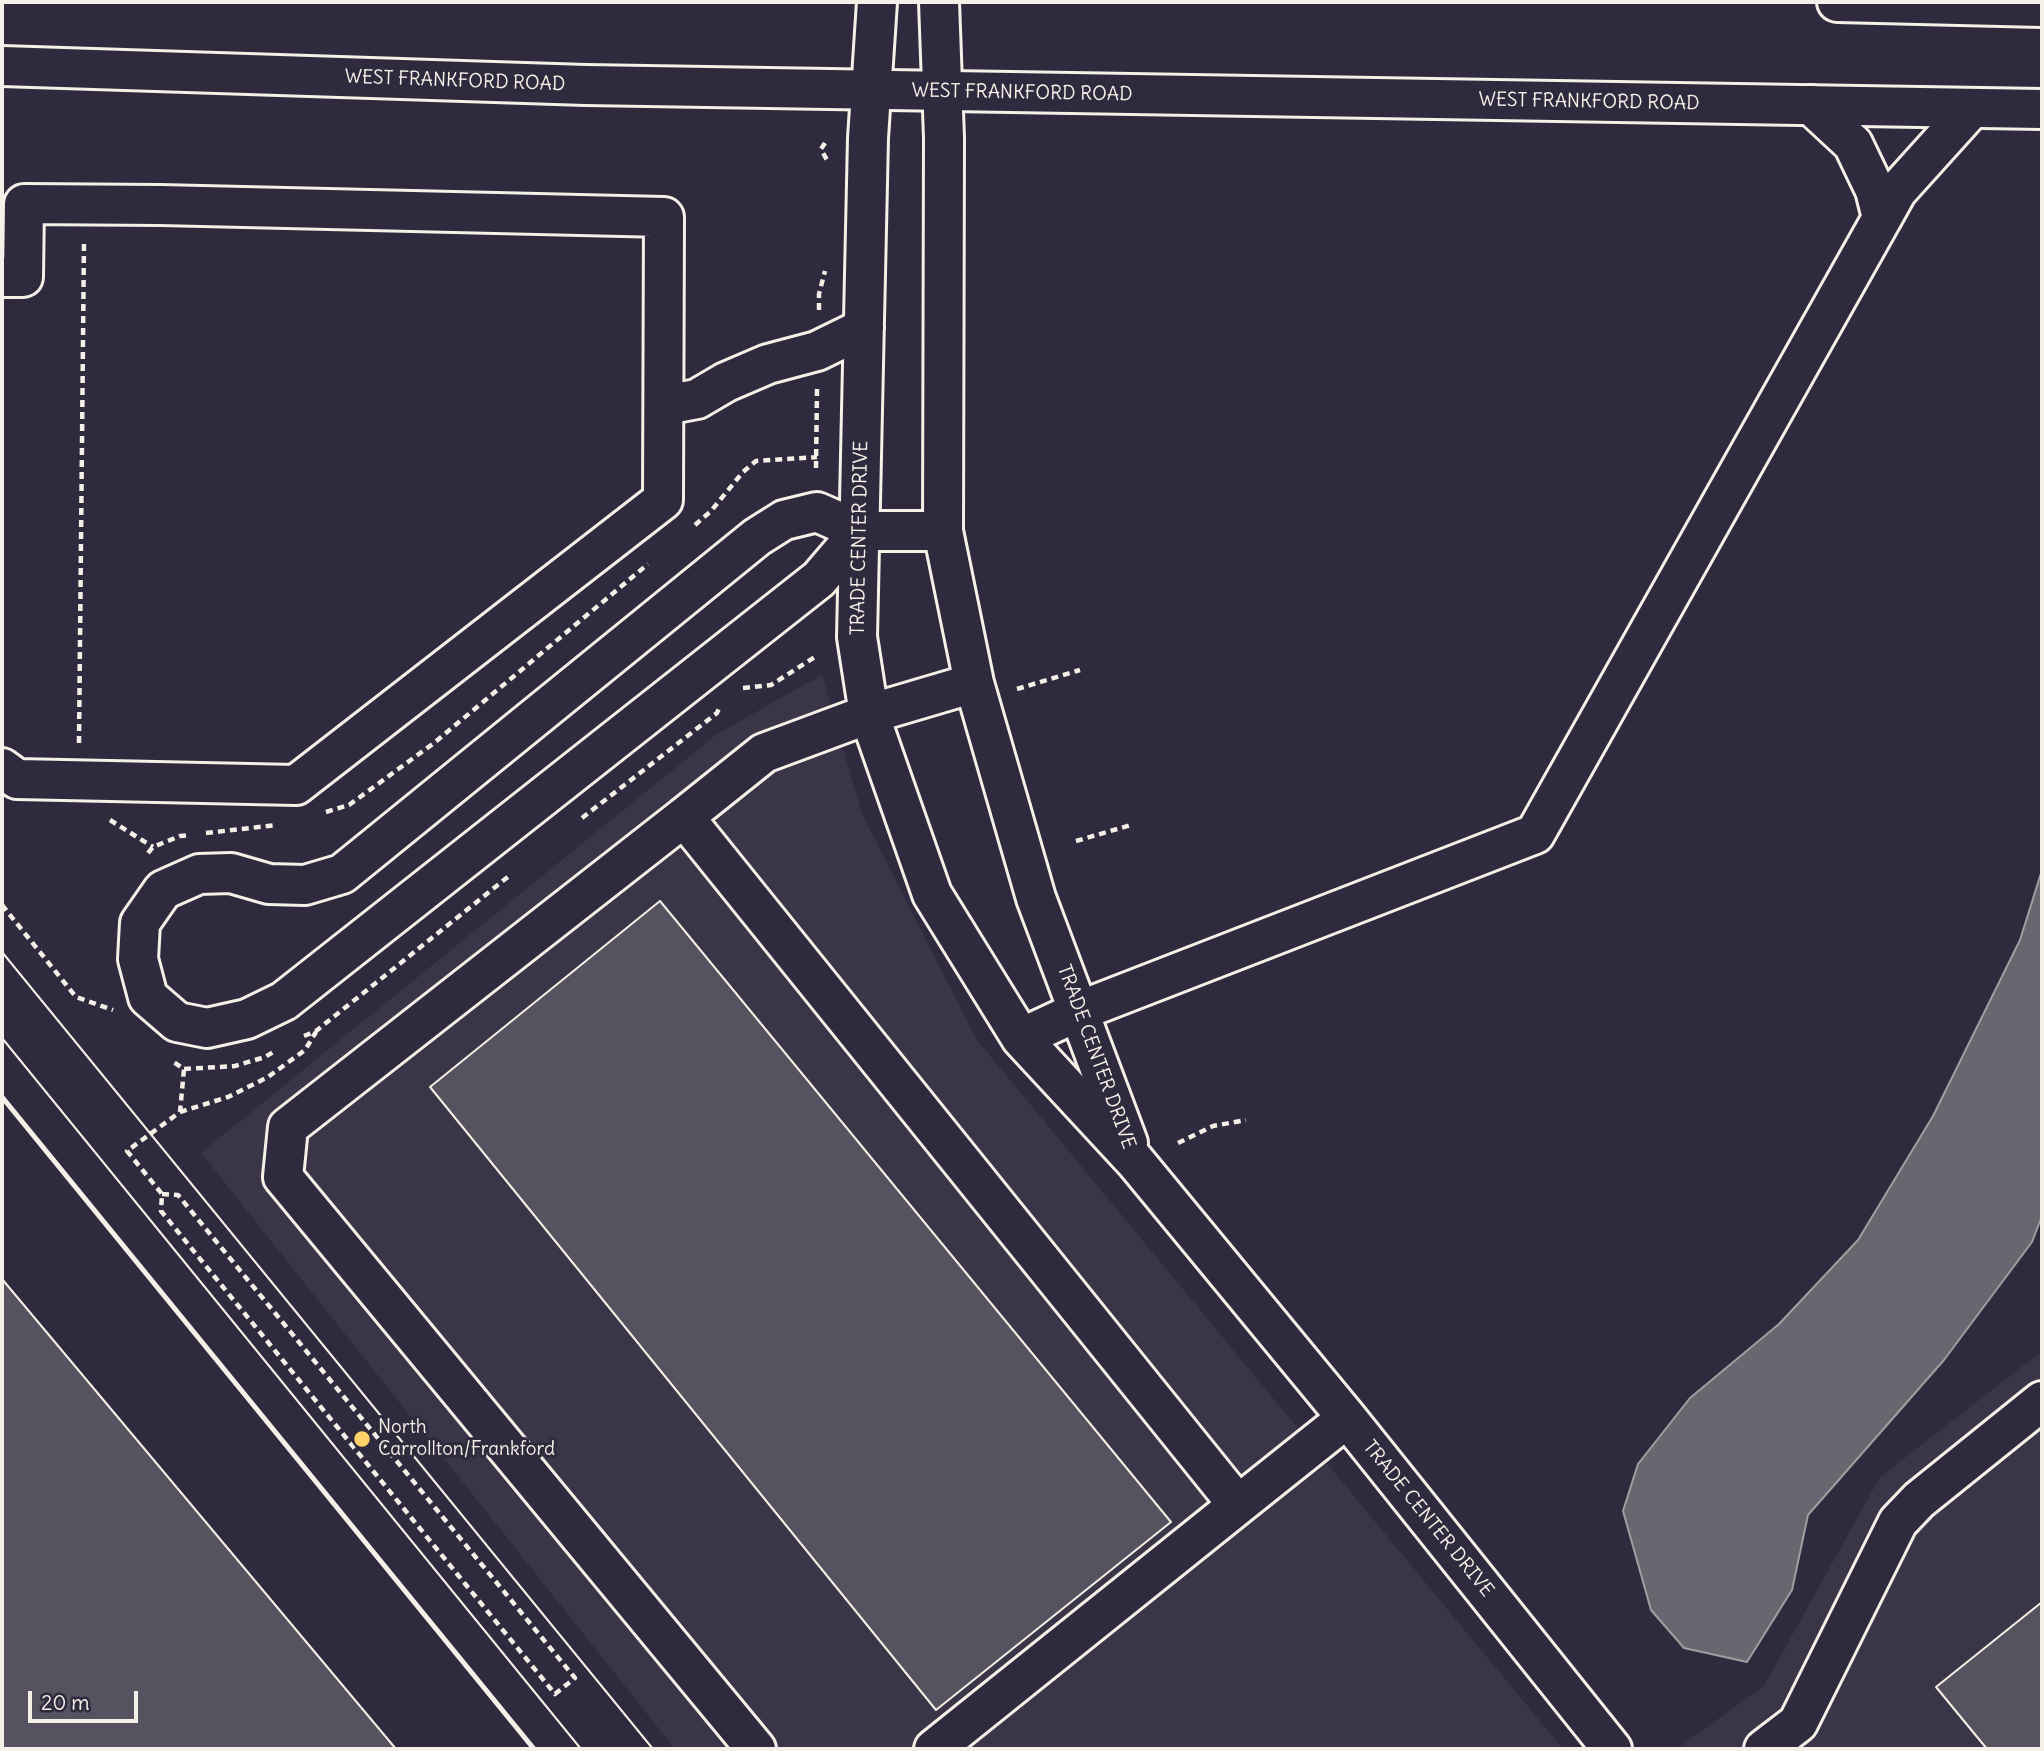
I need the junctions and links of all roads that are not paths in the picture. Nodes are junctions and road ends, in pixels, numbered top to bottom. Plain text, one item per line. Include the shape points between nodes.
1 (877, 2) edge
2 (939, 2) edge
3 (1837, 2) edge
4 (2042, 7) edge
5 (2, 66) edge
6 (870, 91) junction
7 (942, 93) junction
8 (1811, 105) junction
9 (1971, 109) junction
10 (2042, 109) edge
11 (1882, 218) junction
12 (2, 277) edge
13 (864, 328) junction
14 (665, 405) junction
15 (860, 531) junction
16 (943, 531) junction
17 (974, 683) junction
18 (869, 715) junction
19 (2, 768) edge
20 (684, 817) junction
21 (1079, 1011) junction
22 (1021, 1038) junction
23 (1135, 1161) junction
24 (2042, 1401) edge
25 (1347, 1418) junction
26 (1238, 1505) junction
27 (1771, 1747) edge
28 (756, 1749) edge
29 (934, 1749) edge
30 (1612, 1749) edge

1 - 6 street, TRADE CENTER DRIVE
2 - 7 street, TRADE CENTER DRIVE
3 - 4 street
5 - 6 street, WEST FRANKFORD ROAD
6 - 7 street, WEST FRANKFORD ROAD
6 - 13 street, TRADE CENTER DRIVE
7 - 8 street, WEST FRANKFORD ROAD
7 - 16 street, TRADE CENTER DRIVE
8 - 9 street, WEST FRANKFORD ROAD
8 - 11 street via 1853,144 1875,190
9 - 10 street, WEST FRANKFORD ROAD
9 - 11 street via 1897,191
11 - 21 street via 1535,834
12 - 14 street via 23,277 24,204 664,217
13 - 14 street via 817,351 768,364 697,399
13 - 15 street, TRADE CENTER DRIVE
14 - 19 street via 663,500 296,785 18,779
15 - 15 street via 817,512 784,520 757,537 342,874 305,885 269,884 231,873 199,874 163,890 140,923 138,959 148,997 177,1022 207,1028 247,1019 284,1001 819,579
15 - 16 street
15 - 18 street, TRADE CENTER DRIVE via 857,637
16 - 17 street, TRADE CENTER DRIVE
17 - 18 street
17 - 21 street, TRADE CENTER DRIVE via 1036,898
18 - 20 street via 764,754
18 - 22 street, TRADE CENTER DRIVE via 932,894
20 - 26 street
20 - 28 street via 288,1127 283,1177
21 - 22 street
21 - 23 street, TRADE CENTER DRIVE
22 - 23 street, TRADE CENTER DRIVE
23 - 25 street, TRADE CENTER DRIVE
24 - 27 street via 1898,1522 1798,1723
25 - 26 street
25 - 30 street, TRADE CENTER DRIVE
26 - 29 street

